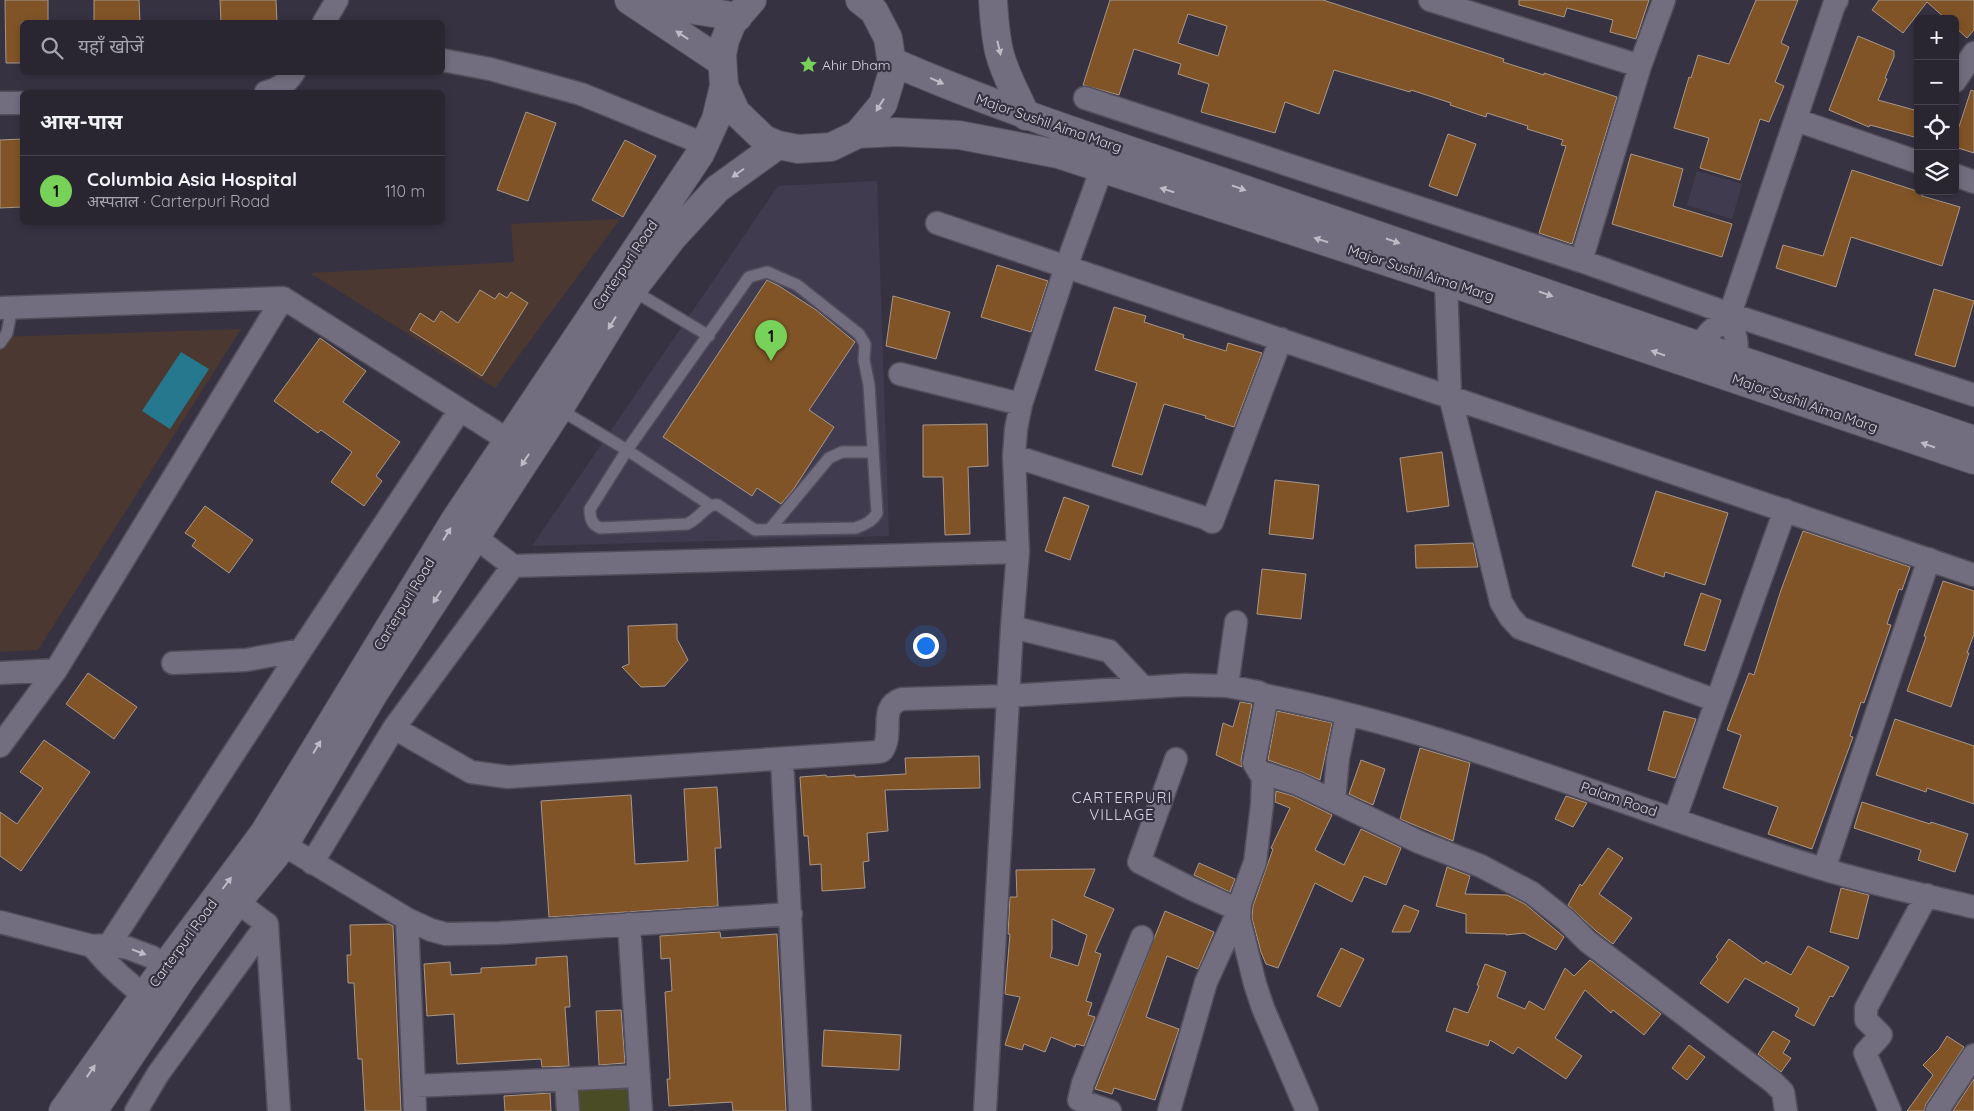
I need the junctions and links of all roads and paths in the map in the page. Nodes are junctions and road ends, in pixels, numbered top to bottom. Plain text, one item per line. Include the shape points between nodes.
1 (337, 0) edge
2 (629, 0) edge
3 (634, 0) edge
4 (860, 0) edge
5 (993, 0) edge
6 (1430, 0) edge
7 (1664, 0) edge
8 (1838, 0) edge
9 (685, 4) edge
10 (745, 8) edge
11 (886, 13) edge
12 (325, 20) edge
13 (1974, 53) edge
14 (445, 61) edge
15 (893, 62) junction
16 (1640, 66) junction
17 (723, 74) junction
18 (292, 75) edge
19 (1959, 75) edge
20 (276, 90) edge
21 (1085, 98) dead end
22 (20, 103) edge
23 (0, 104) edge
24 (1026, 116) junction
25 (1796, 120) junction
26 (858, 134) junction
27 (704, 144) junction
28 (778, 145) junction
29 (1914, 161) edge
30 (1102, 168) junction
31 (1959, 176) edge
32 (1974, 182) edge
33 (937, 223) dead end
34 (1581, 261) junction
35 (1066, 267) junction
36 (1446, 281) junction
37 (632, 290) junction
38 (283, 298) junction
39 (6, 308) edge
40 (1729, 317) junction
41 (709, 336) junction
42 (1281, 339) junction
43 (0, 343) edge
44 (1697, 356) junction
45 (1732, 368) junction
46 (900, 374) dead end
47 (1974, 395) edge
48 (1450, 396) junction
49 (1021, 404) junction
50 (559, 409) junction
51 (460, 410) junction
52 (508, 440) junction
53 (1974, 440) edge
54 (627, 450) junction
55 (873, 452) junction
56 (1014, 456) junction
57 (1974, 460) edge
58 (710, 505) junction
59 (1785, 510) junction
60 (770, 529) junction
61 (475, 537) junction
62 (1018, 552) junction
63 (1929, 560) junction
64 (513, 566) junction
65 (1974, 575) edge
66 (1236, 622) dead end
67 (1012, 627) junction
68 (301, 650) junction
69 (173, 663) dead end
70 (56, 670) junction
71 (0, 673) edge
72 (1227, 686) junction
73 (1143, 687) junction
74 (1264, 695) junction
75 (1008, 696) junction
76 (1717, 701) junction
77 (1348, 714) junction
78 (394, 728) junction
79 (0, 746) edge
80 (782, 759) junction
81 (1176, 759) dead end
82 (1261, 772) junction
83 (1334, 801) junction
84 (1675, 818) junction
85 (284, 845) junction
86 (312, 863) junction
87 (1824, 870) junction
88 (1927, 895) junction
89 (237, 902) junction
90 (1974, 907) edge
91 (1239, 910) junction
92 (791, 914) junction
93 (407, 919) junction
94 (0, 922) edge
95 (267, 924) junction
96 (629, 924) junction
97 (1142, 936) dead end
98 (100, 945) junction
99 (175, 971) junction
100 (153, 1002) junction
101 (1974, 1055) edge
102 (638, 1076) junction
103 (566, 1080) junction
104 (414, 1086) junction
105 (63, 1111) edge
106 (93, 1111) edge
107 (136, 1111) edge
108 (279, 1111) edge
109 (415, 1111) edge
110 (568, 1111) edge
111 (641, 1111) edge
112 (800, 1111) edge
113 (985, 1111) edge
114 (1110, 1111) edge
115 (1168, 1111) edge
116 (1307, 1111) edge
117 (1786, 1111) edge
118 (1890, 1111) edge
119 (1937, 1111) edge

1 - 12 street
17 -> 2 main road
3 - 9 main road
4 - 11 main road via 874,11
5 -> 24 main road via 999,51
6 - 16 street
7 - 16 street
8 - 25 street
9 - 10 main road
10 - 17 main road, Carterpuri Road via 732,23 725,40
11 - 15 main road
13 - 19 street
14 - 27 street via 490,69 581,94
15 -> 24 main road, Major Sushil Aima Marg
15 -> 26 main road via 883,104
16 - 34 street
17 - 27 main road, Carterpuri Road via 716,119
17 - 28 main road via 736,112 764,139
18 - 20 street
21 - 34 street
22 - 23 street
24 -> 44 main road, Major Sushil Aima Marg
25 - 29 street
25 - 40 street
26 - 28 main road via 831,147 798,149
26 - 30 main road, Major Sushil Aima Marg via 958,135 1058,154
27 - 52 main road, Carterpuri Road
28 -> 37 main road, Carterpuri Road via 717,189 672,237
30 - 35 street
36 -> 30 main road, Major Sushil Aima Marg
31 - 32 street
33 - 35 street
34 - 40 street
35 - 42 street
35 - 49 street
44 -> 36 main road, Major Sushil Aima Marg
36 - 48 street
37 - 41 lane
37 -> 50 main road, Carterpuri Road
38 - 39 street
38 - 51 street
38 - 70 street
39 - 43 lane via 7,333
40 - 44 street via 1708,333
40 - 45 street via 1736,336
40 - 47 street
41 - 54 lane
41 - 55 lane via 749,277 768,272 797,284 863,338
42 - 48 street
42 - 56 street via 1212,522
44 - 45 main road, Major Sushil Aima Marg
45 - 53 main road, Major Sushil Aima Marg
57 -> 45 main road, Major Sushil Aima Marg
46 - 49 street
48 - 59 street
48 - 76 street via 1501,602 1510,617 1520,628
49 - 56 street
50 - 54 lane
50 -> 61 main road, Carterpuri Road
51 - 52 street
51 - 68 street
99 -> 52 main road, Carterpuri Road via 264,833 449,529
54 - 58 lane
54 - 58 lane via 590,509 595,526 687,524
55 - 60 lane via 842,452 829,458
55 - 60 lane via 877,513 874,519 856,528
56 - 62 street
58 - 60 lane via 718,505 755,530
59 - 63 street
59 - 76 street
61 - 64 street
61 -> 85 main road, Carterpuri Road via 374,693
62 - 64 street
62 - 67 street
63 - 65 street
63 - 87 street
64 - 78 street
66 - 72 street
67 - 73 street via 1109,651
67 - 75 street
68 - 69 street via 246,660
68 - 98 street
70 - 71 street
70 - 79 street
72 - 73 street, Palam Road
72 - 74 street, Palam Road
73 - 75 street, Palam Road
74 - 77 street, Palam Road
74 - 82 street via 1266,705 1254,763
75 - 80 street, Palam Road via 894,701 888,708 887,742 882,751
75 - 113 street
76 - 84 street
77 - 83 street via 1338,758
77 - 84 street, Palam Road via 1478,750
78 - 80 street via 471,772 508,777
78 - 86 street
80 - 92 street
81 - 91 street via 1139,862
82 - 83 street via 1298,784
82 - 91 street via 1264,785 1255,862
83 - 117 street via 1419,842 1481,866 1532,893 1587,941 1773,1082 1783,1092
84 - 87 street, Palam Road
85 - 86 street
85 - 89 main road, Carterpuri Road
86 - 93 street
87 - 88 street, Palam Road
88 - 90 street, Palam Road
88 - 118 street via 1866,1008 1866,1020 1881,1035 1865,1053
89 - 95 street
89 - 99 main road, Carterpuri Road
91 - 115 street via 1206,982
91 - 116 street via 1258,992
92 - 96 street
92 - 112 street
93 - 96 street via 446,934
93 - 104 street
94 - 98 street
95 - 107 street via 158,1074
95 - 108 street
96 - 102 street
97 - 114 street via 1079,1100
98 -> 99 street via 128,948
98 - 100 street via 106,964
99 - 100 main road, Carterpuri Road
105 -> 100 main road, Carterpuri Road
100 - 106 main road, Carterpuri Road
101 - 119 street
102 - 103 street
102 - 111 street
103 - 104 street
103 - 110 street
104 - 109 street

